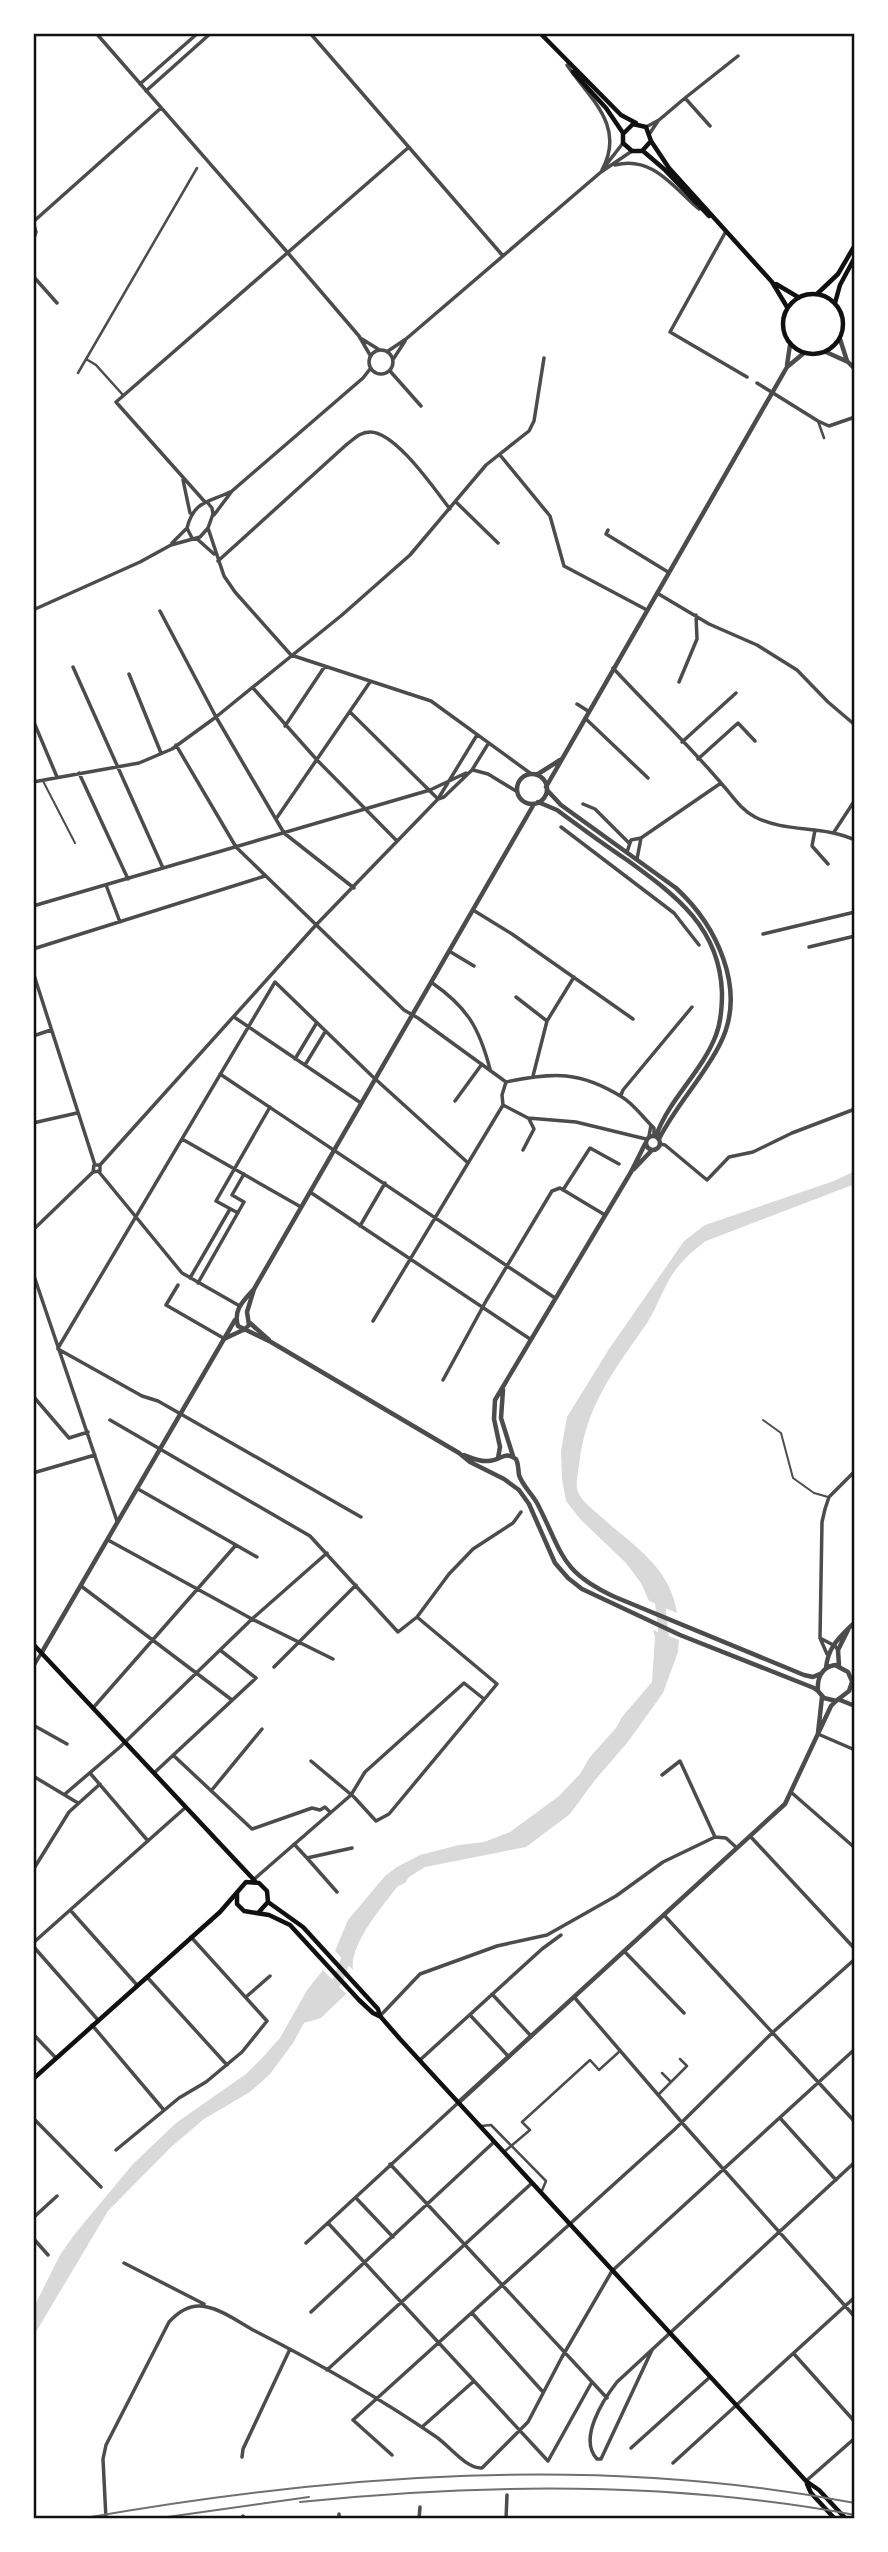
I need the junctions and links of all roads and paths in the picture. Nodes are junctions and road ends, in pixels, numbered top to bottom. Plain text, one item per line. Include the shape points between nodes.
1 (96, 33) edge
2 (198, 33) edge
3 (310, 33) edge
4 (540, 33) edge
5 (209, 34) edge
6 (738, 56) dead end
7 (566, 62) junction
8 (140, 84) junction
9 (146, 91) junction
10 (685, 98) junction
11 (161, 108) junction
12 (659, 120) junction
13 (638, 124) junction
14 (710, 126) dead end
15 (646, 127) junction
16 (650, 133) junction
17 (623, 134) junction
18 (651, 141) junction
19 (623, 143) junction
20 (409, 147) junction
21 (642, 151) junction
22 (632, 152) junction
23 (197, 168) dead end
24 (601, 172) junction
25 (703, 211) junction
26 (715, 221) junction
27 (33, 222) edge
28 (726, 233) junction
29 (33, 241) edge
30 (855, 245) edge
31 (288, 253) junction
32 (503, 256) junction
33 (855, 257) edge
34 (33, 276) edge
35 (772, 282) junction
36 (817, 294) junction
37 (798, 297) junction
38 (57, 303) dead end
39 (835, 303) junction
40 (787, 307) junction
41 (359, 336) junction
42 (406, 339) junction
43 (839, 339) junction
44 (790, 345) junction
45 (378, 349) junction
46 (388, 351) junction
47 (826, 352) junction
48 (804, 353) junction
49 (370, 355) junction
50 (544, 358) dead end
51 (86, 359) junction
52 (393, 359) junction
53 (848, 362) junction
54 (787, 367) junction
55 (855, 369) edge
56 (372, 371) junction
57 (390, 371) junction
58 (78, 373) dead end
59 (747, 377) dead end
60 (757, 383) dead end
61 (772, 393) junction
62 (123, 395) junction
63 (421, 406) dead end
64 (855, 417) edge
65 (818, 421) junction
66 (824, 438) dead end
67 (500, 455) junction
68 (183, 478) junction
69 (232, 491) junction
70 (206, 502) junction
71 (456, 502) junction
72 (450, 509) junction
73 (190, 514) junction
74 (211, 520) junction
75 (187, 528) junction
76 (208, 528) junction
77 (608, 530) dead end
78 (195, 538) junction
79 (498, 543) dead end
80 (171, 545) junction
81 (215, 555) junction
82 (218, 561) junction
83 (668, 572) junction
84 (657, 593) junction
85 (33, 610) edge
86 (647, 610) junction
87 (160, 611) dead end
88 (696, 615) junction
89 (291, 655) junction
90 (325, 666) junction
91 (73, 667) dead end
92 (613, 668) junction
93 (129, 674) dead end
94 (370, 682) junction
95 (679, 682) dead end
96 (252, 687) junction
97 (736, 692) dead end
98 (577, 704) dead end
99 (588, 711) junction
100 (349, 712) junction
101 (216, 717) junction
102 (584, 717) junction
103 (33, 720) edge
104 (855, 725) edge
105 (285, 726) junction
106 (477, 734) junction
107 (755, 741) dead end
108 (682, 742) junction
109 (488, 744) junction
110 (176, 746) junction
111 (161, 753) junction
112 (698, 759) junction
113 (317, 760) junction
114 (560, 760) junction
115 (117, 768) junction
116 (472, 770) junction
117 (79, 773) junction
118 (530, 773) junction
119 (537, 774) junction
120 (57, 778) junction
121 (648, 778) dead end
122 (43, 780) junction
123 (33, 782) edge
124 (448, 782) junction
125 (721, 783) junction
126 (547, 789) junction
127 (430, 790) junction
128 (516, 791) junction
129 (438, 799) junction
130 (855, 800) edge
131 (524, 802) junction
132 (536, 803) junction
133 (583, 804) dead end
134 (365, 809) junction
135 (527, 815) junction
136 (276, 819) junction
137 (561, 827) dead end
138 (815, 830) junction
139 (834, 832) junction
140 (284, 833) junction
141 (641, 838) junction
142 (855, 840) edge
143 (397, 841) junction
144 (629, 842) junction
145 (75, 843) dead end
146 (618, 846) junction
147 (236, 847) junction
148 (637, 851) junction
149 (627, 852) junction
150 (638, 859) junction
151 (626, 860) junction
152 (828, 864) dead end
153 (163, 868) junction
154 (619, 870) junction
155 (265, 876) junction
156 (128, 878) junction
157 (106, 885) junction
158 (354, 888) junction
159 (33, 906) edge
160 (474, 910) junction
161 (855, 912) edge
162 (120, 922) junction
163 (315, 926) junction
164 (763, 934) dead end
165 (855, 936) edge
166 (699, 944) dead end
167 (808, 947) dead end
168 (33, 949) edge
169 (449, 951) junction
170 (474, 965) dead end
171 (33, 972) edge
172 (574, 977) junction
173 (431, 982) junction
174 (36, 989) edge
175 (516, 997) dead end
176 (692, 1007) dead end
177 (412, 1016) junction
178 (233, 1017) junction
179 (633, 1019) dead end
180 (547, 1021) junction
181 (317, 1024) junction
182 (248, 1027) junction
183 (51, 1030) junction
184 (325, 1032) junction
185 (33, 1036) edge
186 (295, 1059) junction
187 (482, 1064) junction
188 (305, 1065) junction
189 (490, 1069) junction
190 (220, 1074) junction
191 (533, 1076) junction
192 (374, 1079) junction
193 (506, 1082) junction
194 (621, 1096) junction
195 (455, 1101) dead end
196 (361, 1103) junction
197 (503, 1105) junction
198 (270, 1107) junction
199 (855, 1109) edge
200 (77, 1112) junction
201 (528, 1118) junction
202 (33, 1123) edge
203 (182, 1139) junction
204 (653, 1139) junction
205 (334, 1150) junction
206 (523, 1150) dead end
207 (653, 1150) junction
208 (467, 1162) junction
209 (619, 1164) dead end
210 (97, 1165) junction
211 (235, 1168) junction
212 (93, 1172) junction
213 (99, 1172) junction
214 (631, 1172) junction
215 (244, 1174) junction
216 (385, 1182) junction
217 (563, 1190) junction
218 (310, 1192) junction
219 (301, 1207) junction
220 (230, 1209) junction
221 (238, 1213) junction
222 (605, 1215) junction
223 (435, 1216) junction
224 (136, 1217) junction
225 (360, 1226) junction
226 (33, 1230) edge
227 (410, 1259) junction
228 (508, 1266) junction
229 (33, 1273) edge
230 (190, 1279) junction
231 (198, 1283) junction
232 (178, 1285) dead end
233 (254, 1289) junction
234 (555, 1298) junction
235 (239, 1304) junction
236 (248, 1305) junction
237 (482, 1307) junction
238 (236, 1319) junction
239 (373, 1321) dead end
240 (250, 1322) junction
241 (244, 1330) junction
242 (225, 1339) junction
243 (530, 1339) junction
244 (271, 1342) junction
245 (58, 1348) junction
246 (443, 1380) dead end
247 (504, 1382) junction
248 (33, 1396) edge
249 (181, 1415) junction
250 (110, 1420) dead end
251 (763, 1420) dead end
252 (88, 1432) junction
253 (161, 1450) junction
254 (459, 1453) junction
255 (95, 1455) junction
256 (514, 1457) junction
257 (497, 1459) junction
258 (518, 1471) junction
259 (855, 1471) edge
260 (33, 1473) edge
261 (498, 1476) junction
262 (504, 1479) junction
263 (138, 1489) junction
264 (830, 1497) junction
265 (521, 1512) dead end
266 (360, 1517) dead end
267 (118, 1523) junction
268 (108, 1540) junction
269 (236, 1545) junction
270 (327, 1553) junction
271 (257, 1557) dead end
272 (356, 1585) junction
273 (80, 1586) junction
274 (197, 1589) junction
275 (417, 1616) junction
276 (252, 1619) junction
277 (854, 1623) edge
278 (820, 1638) junction
279 (153, 1640) junction
280 (298, 1643) junction
281 (33, 1644) edge
282 (833, 1644) junction
283 (220, 1650) junction
284 (838, 1650) junction
285 (41, 1652) junction
286 (827, 1654) junction
287 (333, 1659) dead end
288 (839, 1666) junction
289 (33, 1667) edge
290 (274, 1667) dead end
291 (824, 1670) junction
292 (196, 1673) junction
293 (853, 1685) edge
294 (820, 1694) junction
295 (484, 1699) junction
296 (232, 1700) junction
297 (838, 1700) junction
298 (855, 1706) edge
299 (93, 1708) junction
300 (33, 1725) edge
301 (262, 1729) dead end
302 (818, 1734) junction
303 (125, 1742) junction
304 (67, 1744) dead end
305 (855, 1749) edge
306 (173, 1755) junction
307 (311, 1761) dead end
308 (90, 1773) junction
309 (154, 1773) junction
310 (662, 1775) dead end
311 (33, 1776) edge
312 (100, 1784) junction
313 (211, 1791) junction
314 (792, 1793) junction
315 (65, 1794) junction
316 (351, 1795) junction
317 (78, 1803) junction
318 (186, 1807) junction
319 (330, 1812) junction
320 (750, 1836) junction
321 (715, 1837) junction
322 (148, 1841) junction
323 (294, 1844) junction
324 (352, 1848) dead end
325 (737, 1848) junction
326 (855, 1848) edge
327 (307, 1858) junction
328 (33, 1870) edge
329 (252, 1881) junction
330 (237, 1892) junction
331 (337, 1892) dead end
332 (268, 1902) junction
333 (239, 1906) junction
334 (71, 1910) junction
335 (220, 1912) junction
336 (258, 1913) junction
337 (663, 1915) junction
338 (561, 1935) dead end
339 (191, 1937) junction
340 (33, 1945) edge
341 (855, 1949) edge
342 (624, 1951) junction
343 (855, 1959) edge
344 (270, 1976) dead end
345 (147, 1977) junction
346 (137, 1985) junction
347 (492, 1994) junction
348 (246, 1997) junction
349 (574, 1997) junction
350 (684, 2013) dead end
351 (470, 2015) junction
352 (380, 2016) junction
353 (98, 2020) junction
354 (92, 2025) junction
355 (33, 2034) edge
356 (772, 2034) junction
357 (531, 2036) junction
358 (855, 2049) edge
359 (620, 2051) junction
360 (509, 2057) junction
361 (55, 2059) junction
362 (680, 2059) dead end
363 (420, 2060) junction
364 (227, 2064) junction
365 (662, 2073) dead end
366 (33, 2079) edge
367 (671, 2082) junction
368 (819, 2082) junction
369 (658, 2095) junction
370 (459, 2102) junction
371 (164, 2109) junction
372 (33, 2118) edge
373 (780, 2118) junction
374 (681, 2122) junction
375 (855, 2122) edge
376 (481, 2126) junction
377 (495, 2142) junction
378 (511, 2146) junction
379 (116, 2150) dead end
380 (504, 2152) junction
381 (855, 2162) edge
382 (390, 2164) junction
383 (724, 2170) junction
384 (836, 2180) junction
385 (532, 2183) junction
386 (101, 2187) dead end
387 (541, 2193) junction
388 (57, 2196) dead end
389 (356, 2198) junction
390 (428, 2204) junction
391 (33, 2218) edge
392 (328, 2223) junction
393 (570, 2224) junction
394 (779, 2231) junction
395 (393, 2237) junction
396 (33, 2238) edge
397 (306, 2243) dead end
398 (465, 2244) junction
399 (48, 2255) dead end
400 (366, 2262) junction
401 (124, 2263) dead end
402 (612, 2271) junction
403 (502, 2284) junction
404 (855, 2297) edge
405 (402, 2302) junction
406 (845, 2306) junction
407 (209, 2307) junction
408 (311, 2312) dead end
409 (472, 2313) junction
410 (855, 2317) edge
411 (670, 2333) junction
412 (439, 2343) junction
413 (290, 2349) junction
414 (652, 2350) junction
415 (564, 2352) junction
416 (794, 2354) junction
417 (327, 2370) junction
418 (710, 2377) junction
419 (474, 2381) junction
420 (592, 2382) junction
421 (543, 2393) junction
422 (607, 2398) junction
423 (377, 2400) junction
424 (736, 2405) junction
425 (855, 2422) edge
426 (422, 2427) junction
427 (520, 2432) junction
428 (855, 2438) edge
429 (631, 2448) dead end
430 (392, 2455) dead end
431 (242, 2457) dead end
432 (673, 2463) dead end
433 (806, 2481) junction
434 (507, 2494) dead end
435 (420, 2507) dead end
436 (834, 2518) edge
437 (845, 2518) edge
438 (106, 2519) edge
439 (419, 2519) edge
440 (506, 2519) edge

1 - 8 street
2 - 8 street
3 - 20 street
4 - 7 main road
5 - 9 street
6 - 10 street
7 - 13 main road via 621,115
7 - 17 main road
7 - 24 street via 602,110 609,128 610,146
8 - 9 street
9 - 11 street
10 - 12 street
10 - 14 street
11 - 27 street
11 - 31 street
12 - 15 street
12 - 16 street
13 - 15 main road
13 - 17 main road via 628,126
15 - 16 main road
16 - 18 main road
17 - 19 main road
18 - 21 main road
18 - 26 main road
19 - 22 main road
19 - 24 street
20 - 31 street
20 - 32 street
21 - 22 main road
21 - 25 main road
22 - 24 street
23 - 51 street
24 - 25 street via 618,164 644,164
24 - 32 street
25 - 26 main road
26 - 28 main road
27 - 29 street
28 - 35 main road
28 - 59 street via 670,332
30 - 36 main road via 838,274
31 - 41 street
31 - 62 street
32 - 42 street
33 - 39 main road
34 - 38 street
35 - 37 main road
35 - 40 main road
36 - 37 main road
36 - 39 main road
37 - 40 main road
39 - 43 main road via 843,320
40 - 44 main road via 782,326
41 - 45 street
41 - 49 street
42 - 46 street
42 - 52 street
43 - 47 main road
43 - 53 street
44 - 48 main road
44 - 54 street
45 - 46 street
45 - 49 street
46 - 52 street
47 - 48 main road
47 - 53 street
48 - 54 street
49 - 56 street
50 - 67 street via 533,426
51 - 58 street
51 - 62 street
52 - 57 street
53 - 55 street
54 - 61 street
56 - 57 street
56 - 69 street
57 - 63 street
60 - 61 street
61 - 65 street
61 - 83 street
62 - 68 street via 116,402
64 - 65 street via 829,426
65 - 66 street
67 - 71 street
67 - 86 street via 550,516 564,566
68 - 70 street
68 - 73 street
69 - 70 street
69 - 74 street
70 - 73 street
70 - 74 street via 212,508
71 - 72 street
71 - 79 street
72 - 82 street via 396,446 379,433 365,432
72 - 89 street via 410,555
73 - 75 street
74 - 76 street
75 - 78 street
75 - 80 street
76 - 78 street
76 - 81 street
77 - 83 street via 606,534
78 - 80 street
78 - 81 street
80 - 85 street
81 - 82 street
82 - 89 street via 235,592
83 - 84 street
84 - 86 street
84 - 88 street
86 - 92 street
87 - 101 street
88 - 95 street via 696,639
88 - 104 street via 797,670
89 - 90 street
89 - 96 street
90 - 94 street
90 - 105 street
91 - 115 street
92 - 99 street
92 - 108 street
93 - 111 street
94 - 100 street
94 - 106 street via 432,701
96 - 101 street
96 - 105 street
97 - 108 street
98 - 99 street
99 - 102 street
100 - 113 street
100 - 127 street
101 - 110 street
101 - 136 street
102 - 114 street
102 - 121 street
103 - 120 street
105 - 113 street
106 - 109 street
106 - 124 street
107 - 112 street via 738,723
108 - 112 street
109 - 116 street
109 - 118 street
110 - 111 street
110 - 147 street
111 - 115 street
112 - 125 street
113 - 134 street
113 - 136 street
114 - 119 street
114 - 126 street
115 - 117 street
115 - 153 street
116 - 124 street
116 - 128 street
116 - 129 street
117 - 120 street
117 - 156 street
118 - 119 street
118 - 128 street via 522,776
119 - 126 street
120 - 122 street
122 - 123 street
122 - 145 lane
124 - 127 street
124 - 129 street
125 - 138 street via 743,810 758,818
125 - 141 street
126 - 132 street
126 - 146 street via 561,805
127 - 129 street
127 - 134 street
128 - 131 street
129 - 143 street
130 - 139 street
131 - 132 street
131 - 135 street
132 - 135 street
132 - 151 street via 557,810
133 - 144 street
134 - 140 street
134 - 143 street
135 - 160 street
136 - 140 street
137 - 154 street
138 - 139 street
138 - 152 street via 812,846
139 - 142 street
140 - 147 street
140 - 158 street
141 - 144 street
141 - 148 street
143 - 158 street
144 - 146 street
144 - 148 street
144 - 149 street
146 - 149 street
147 - 153 street
147 - 155 street
148 - 150 street
149 - 150 street
149 - 151 street
150 - 204 street via 701,914 721,950 728,981 722,1041
151 - 154 street
151 - 204 street via 672,894 697,920 722,981 715,1038
153 - 156 street
154 - 166 street via 674,913
155 - 162 street
155 - 163 street
156 - 157 street
157 - 159 street
157 - 162 street
158 - 163 street
160 - 169 street
160 - 172 street
161 - 164 street
162 - 168 street
163 - 177 street
163 - 178 street
165 - 167 street
169 - 170 street
169 - 173 street
171 - 174 street
172 - 179 street
172 - 180 street
173 - 177 street
173 - 189 street via 466,1011
174 - 183 street
175 - 180 street
176 - 194 street
177 - 187 street
177 - 192 street
178 - 182 street
178 - 210 street
180 - 191 street
181 - 182 street via 275,982
181 - 184 street
181 - 186 street
182 - 186 street
182 - 190 street
183 - 185 street
183 - 200 street
184 - 188 street
184 - 192 street
186 - 188 street
187 - 189 street
187 - 195 street
188 - 196 street
189 - 193 street
190 - 198 street
190 - 203 street
191 - 193 street
191 - 194 street via 583,1077
192 - 196 street
192 - 208 street
193 - 197 street
194 - 204 street via 650,1125
196 - 205 street
197 - 201 street
197 - 208 street
198 - 205 street
198 - 211 street
199 - 204 street via 753,1152 729,1157 707,1181
200 - 202 street
200 - 210 street
201 - 204 street via 576,1122
201 - 206 street via 534,1129
203 - 211 street
203 - 224 street
204 - 207 street
204 - 207 street
204 - 214 street
205 - 216 street
205 - 218 street
207 - 214 street
208 - 223 street
209 - 217 street via 590,1148
210 - 212 street
210 - 213 street
211 - 215 street
211 - 220 street via 216,1201
212 - 213 street
212 - 226 street
213 - 224 street
214 - 222 street
215 - 219 street
215 - 221 street via 232,1195 244,1202
216 - 223 street
216 - 225 street
217 - 222 street
217 - 228 street via 552,1191
218 - 219 street
218 - 225 street
219 - 233 street
220 - 221 street
220 - 230 street
221 - 231 street
222 - 234 street
223 - 227 street
223 - 228 street
224 - 230 street
224 - 245 street
225 - 227 street
227 - 237 street
227 - 239 street
228 - 234 street
228 - 237 street
229 - 245 street
230 - 231 street
231 - 235 street
232 - 242 street via 166,1305
233 - 235 street
233 - 236 street
234 - 243 street
235 - 236 street
235 - 238 street
236 - 240 street
237 - 243 street
237 - 246 street
238 - 241 street
238 - 242 street
240 - 241 street
240 - 244 street
241 - 242 street
241 - 244 street
242 - 249 street
243 - 247 street
244 - 254 street
245 - 249 street
245 - 252 street
247 - 256 street via 501,1418
247 - 257 street via 495,1400
248 - 252 street via 69,1438
249 - 253 street
249 - 266 street
250 - 253 street
251 - 264 lane via 780,1433 793,1478 814,1493
252 - 255 street
253 - 263 street
253 - 270 street via 310,1536
254 - 257 street via 479,1461
254 - 261 street
255 - 260 street
255 - 267 street
256 - 257 street
256 - 258 street
257 - 261 street
258 - 262 street
258 - 291 street via 561,1556 578,1577 804,1675 813,1677
259 - 264 street
261 - 262 street
262 - 294 street via 525,1498 550,1553 574,1584
263 - 267 street
263 - 269 street
264 - 278 street via 822,1522
265 - 275 street via 513,1523 473,1549
267 - 268 street
268 - 273 street
268 - 274 street
269 - 271 street
269 - 274 street
270 - 272 street
270 - 276 street
272 - 275 street via 398,1632
272 - 280 street
273 - 279 street
273 - 285 street
274 - 276 street
274 - 279 street
275 - 295 street via 497,1685
276 - 280 street
276 - 283 street
277 - 282 street
277 - 284 street
278 - 282 street
278 - 286 street
279 - 292 street
279 - 299 street
280 - 287 street
280 - 290 street
281 - 285 main road
282 - 284 street
282 - 286 street
283 - 292 street
283 - 296 street via 256,1678
284 - 288 street
285 - 289 street
285 - 299 main road
286 - 291 street
288 - 291 street
288 - 293 street via 848,1672
291 - 294 street
292 - 296 street
292 - 303 street
293 - 297 street
294 - 297 street via 829,1701
294 - 302 street
295 - 316 street via 464,1684 365,1772
295 - 316 street via 389,1814 376,1821
296 - 306 street
297 - 298 street
297 - 302 street
299 - 303 main road
300 - 304 street
301 - 313 street
302 - 305 street
302 - 314 street
303 - 308 street
303 - 309 main road
306 - 309 street
306 - 313 street
307 - 316 street
308 - 312 street
308 - 315 street
309 - 318 main road
310 - 321 street via 680,1761
311 - 315 street
312 - 317 street
312 - 322 street
313 - 319 street via 252,1829 312,1808 325,1807
314 - 320 street
314 - 326 street
315 - 317 street
316 - 319 street
317 - 328 street
318 - 322 street
318 - 329 main road
319 - 323 street
320 - 325 street
320 - 341 street
321 - 325 street via 726,1838
321 - 352 street via 677,1855 547,1935 420,1974
322 - 334 street
323 - 327 street
323 - 329 street
324 - 327 street
325 - 337 street
327 - 331 street
329 - 330 main road
329 - 332 main road via 267,1891
330 - 333 main road
330 - 335 main road
332 - 336 main road
332 - 352 main road via 311,1936
333 - 335 main road
333 - 336 main road
334 - 340 street
334 - 346 street
335 - 339 main road
336 - 352 main road via 290,1925 359,2000
337 - 342 street
337 - 356 street
338 - 347 street
339 - 345 main road
339 - 348 street
340 - 353 street
342 - 349 street
342 - 350 street
343 - 356 street
344 - 348 street
345 - 346 main road
345 - 364 street
346 - 353 main road
347 - 351 street
347 - 357 street
348 - 364 street via 267,2021
349 - 357 street
349 - 359 street
351 - 360 street
351 - 363 street
352 - 363 main road
353 - 354 main road
354 - 361 main road
354 - 371 street
355 - 361 street
356 - 368 street
356 - 374 street
357 - 360 street
358 - 368 street
359 - 369 street
359 - 378 street via 599,2070 590,2060 522,2122 530,2130
360 - 370 street
361 - 366 main road
362 - 367 street via 687,2066
363 - 370 main road
364 - 371 street
365 - 367 street
367 - 369 street
368 - 373 street
368 - 375 street
369 - 374 street
370 - 376 main road
370 - 382 street
371 - 379 street
372 - 386 street
373 - 383 street
373 - 384 street
374 - 383 street
374 - 393 street
376 - 377 main road
376 - 378 street via 491,2126
377 - 380 main road
377 - 390 street
378 - 380 street
378 - 387 street via 546,2181
380 - 385 main road
381 - 384 street
382 - 389 street
382 - 390 street
383 - 394 street
383 - 402 street
384 - 394 street
385 - 387 main road
385 - 398 street
387 - 393 main road
388 - 391 street
389 - 392 street
389 - 395 street
390 - 395 street
390 - 398 street
392 - 397 street
392 - 400 street
393 - 402 main road
393 - 403 street
394 - 406 street
394 - 411 street
395 - 400 street
396 - 399 street
398 - 403 street
398 - 405 street
400 - 405 street
400 - 408 street
401 - 407 street
402 - 411 main road
402 - 415 street
403 - 409 street
403 - 415 street
404 - 406 street
405 - 412 street
405 - 417 street
406 - 410 street
406 - 416 street
407 - 413 street
407 - 438 street via 187,2308 169,2322 106,2445
409 - 412 street
409 - 421 street
411 - 414 street
411 - 418 main road
412 - 419 street
412 - 423 street
413 - 417 street
413 - 431 street
414 - 422 street via 617,2382
414 - 422 street via 601,2459 597,2459 590,2448 593,2424
415 - 420 street
415 - 421 street
416 - 424 street
416 - 425 street
417 - 423 street
418 - 424 main road
418 - 429 street
419 - 426 street
419 - 427 street
420 - 422 street
420 - 427 street via 548,2461
421 - 427 street
423 - 426 street
423 - 430 street via 353,2420
424 - 432 street
424 - 433 main road
426 - 427 street via 474,2469 482,2468
428 - 433 street
433 - 436 main road
433 - 437 main road
434 - 440 street
435 - 439 street

